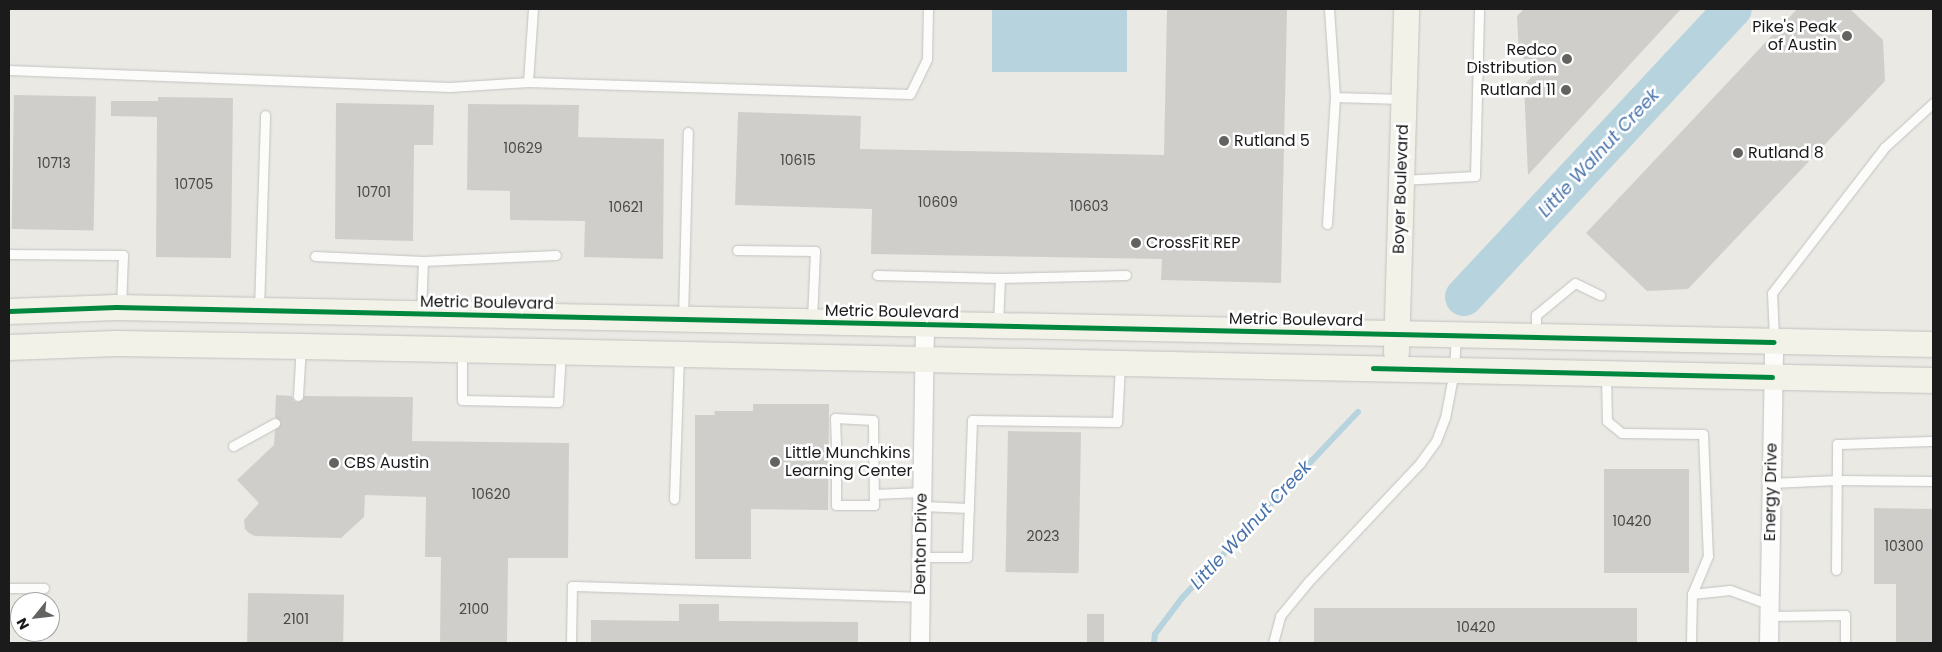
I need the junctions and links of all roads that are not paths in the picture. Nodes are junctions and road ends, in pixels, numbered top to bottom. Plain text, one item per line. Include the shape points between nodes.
1 (533, 9) edge
2 (928, 9) edge
3 (1329, 9) edge
4 (1406, 9) edge
5 (1479, 9) edge
6 (9, 70) edge
7 (528, 82) junction
8 (1335, 96) junction
9 (1404, 100) junction
10 (1933, 103) edge
11 (265, 114) dead end
12 (688, 132) dead end
13 (1402, 180) junction
14 (1327, 224) dead end
15 (738, 250) dead end
16 (9, 254) edge
17 (556, 255) dead end
18 (315, 256) dead end
19 (424, 261) junction
20 (877, 275) dead end
21 (1126, 276) dead end
22 (1000, 278) junction
23 (1600, 295) dead end
24 (121, 307) junction
25 (9, 311) edge
26 (259, 311) junction
27 (421, 314) junction
28 (683, 319) junction
29 (812, 322) junction
30 (925, 325) junction
31 (998, 327) junction
32 (1397, 335) junction
33 (1456, 336) junction
34 (1536, 338) junction
35 (1774, 342) junction
36 (1933, 344) edge
37 (9, 346) edge
38 (301, 346) junction
39 (462, 350) junction
40 (561, 352) junction
41 (679, 354) junction
42 (924, 360) junction
43 (1120, 363) junction
44 (1396, 369) junction
45 (1454, 371) junction
46 (1606, 375) junction
47 (1772, 377) junction
48 (1933, 380) edge
49 (298, 396) dead end
50 (275, 423) dead end
51 (1933, 441) edge
52 (233, 446) dead end
53 (836, 450) dead end
54 (836, 471) dead end
55 (1837, 480) junction
56 (1933, 481) edge
57 (1771, 483) junction
58 (874, 494) junction
59 (674, 499) dead end
60 (922, 499) junction
61 (969, 508) junction
62 (921, 557) junction
63 (1836, 570) dead end
64 (9, 588) edge
65 (44, 588) dead end
66 (1692, 594) junction
67 (920, 597) junction
68 (1768, 610) junction
69 (571, 643) edge
70 (920, 643) edge
71 (1273, 643) edge
72 (1691, 643) edge
73 (1769, 643) edge
74 (1845, 643) edge

1 - 7 lane
2 - 7 lane via 927,59 910,94
3 - 8 lane
4 - 9 main road, Boyer Boulevard
5 - 13 lane via 1475,176
6 - 7 lane via 450,87
8 - 9 lane
8 - 14 lane
9 - 13 main road, Boyer Boulevard
10 - 35 lane via 1885,147 1772,293
11 - 26 lane
12 - 28 lane
13 - 32 main road, Boyer Boulevard
15 - 29 lane via 816,251
16 - 24 lane via 123,255
17 - 19 lane
18 - 19 lane
19 - 27 lane
20 - 22 lane
21 - 22 lane
22 - 31 lane
23 - 34 lane via 1575,283 1536,314
24 - 25 main road, Metric Boulevard
24 - 26 main road, Metric Boulevard
26 - 27 main road, Metric Boulevard
27 - 28 main road, Metric Boulevard
28 - 29 main road, Metric Boulevard
29 - 30 main road, Metric Boulevard
30 - 31 main road, Metric Boulevard
30 - 42 street, Denton Drive
31 - 32 main road, Metric Boulevard
32 - 33 main road, Metric Boulevard
32 - 44 main road, Boyer Boulevard
33 - 34 main road, Metric Boulevard
33 - 45 lane
34 - 35 main road, Metric Boulevard
35 - 36 main road, Metric Boulevard
35 - 47 street, Energy Drive
37 - 38 main road via 115,343
38 - 39 main road
38 - 49 lane
39 - 40 main road
39 - 40 lane via 462,400 558,402
40 - 41 main road
41 - 42 main road
41 - 59 lane
42 - 43 main road
42 - 60 street, Denton Drive
43 - 44 main road
43 - 61 lane via 1117,422 972,420
44 - 45 main road
45 - 46 main road
45 - 71 lane via 1445,418 1436,441 1420,463 1280,616
46 - 47 main road
46 - 66 lane via 1607,420 1622,433 1703,434 1708,556
47 - 48 main road
47 - 57 street, Energy Drive
50 - 52 lane
51 - 55 lane via 1837,444
53 - 58 lane via 835,418 873,420
54 - 58 lane via 836,505 874,505
55 - 56 lane
55 - 57 lane
55 - 63 lane
57 - 68 street, Energy Drive
58 - 60 lane
60 - 61 lane
60 - 62 street, Denton Drive
61 - 62 lane via 966,557
62 - 67 street, Denton Drive
64 - 65 lane
66 - 68 lane via 1730,590
66 - 72 lane
67 - 69 lane via 572,586
67 - 70 street, Denton Drive
68 - 73 street, Energy Drive
68 - 74 lane via 1845,615

